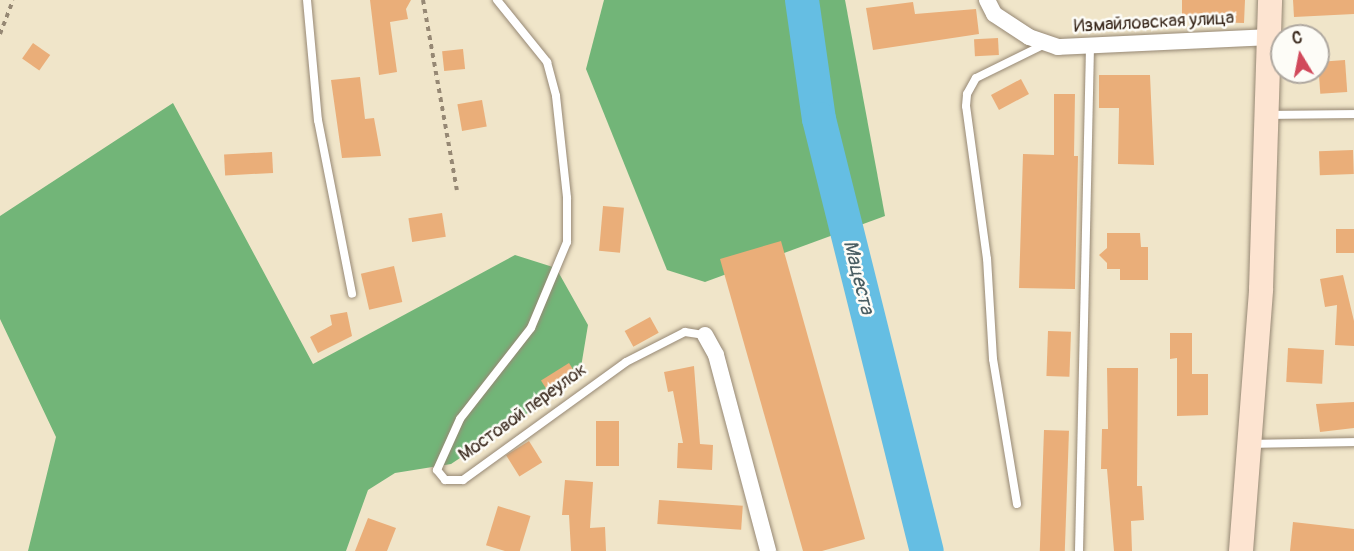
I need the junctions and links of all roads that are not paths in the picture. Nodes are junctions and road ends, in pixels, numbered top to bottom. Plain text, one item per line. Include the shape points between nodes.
1 (307, 0) edge
2 (497, 0) edge
3 (987, 0) edge
4 (1270, 0) edge
5 (1269, 37) junction
6 (1046, 44) junction
7 (1090, 47) junction
8 (1354, 114) edge
9 (1267, 115) junction
10 (352, 294) dead end
11 (705, 335) joint
12 (1354, 442) edge
13 (1250, 444) junction
14 (1017, 504) dead end
15 (768, 551) edge
16 (1078, 551) edge
17 (1240, 551) edge

1 - 10 lane via 318,120
2 - 11 lane, Мостовой переулок via 547,62 556,96 567,198 567,242 531,328 460,419 437,470 445,480 463,480 626,362 685,332
3 - 6 street, Измайловская улица via 994,14
4 - 5 street
5 - 7 street, Измайловская улица
5 - 9 street
6 - 7 street, Измайловская улица
6 - 14 lane via 976,78 967,94 966,106 987,259 993,359
7 - 16 lane
8 - 9 lane
9 - 13 street
11 - 15 street, Мостовой переулок via 716,355
12 - 13 lane
13 - 17 street

